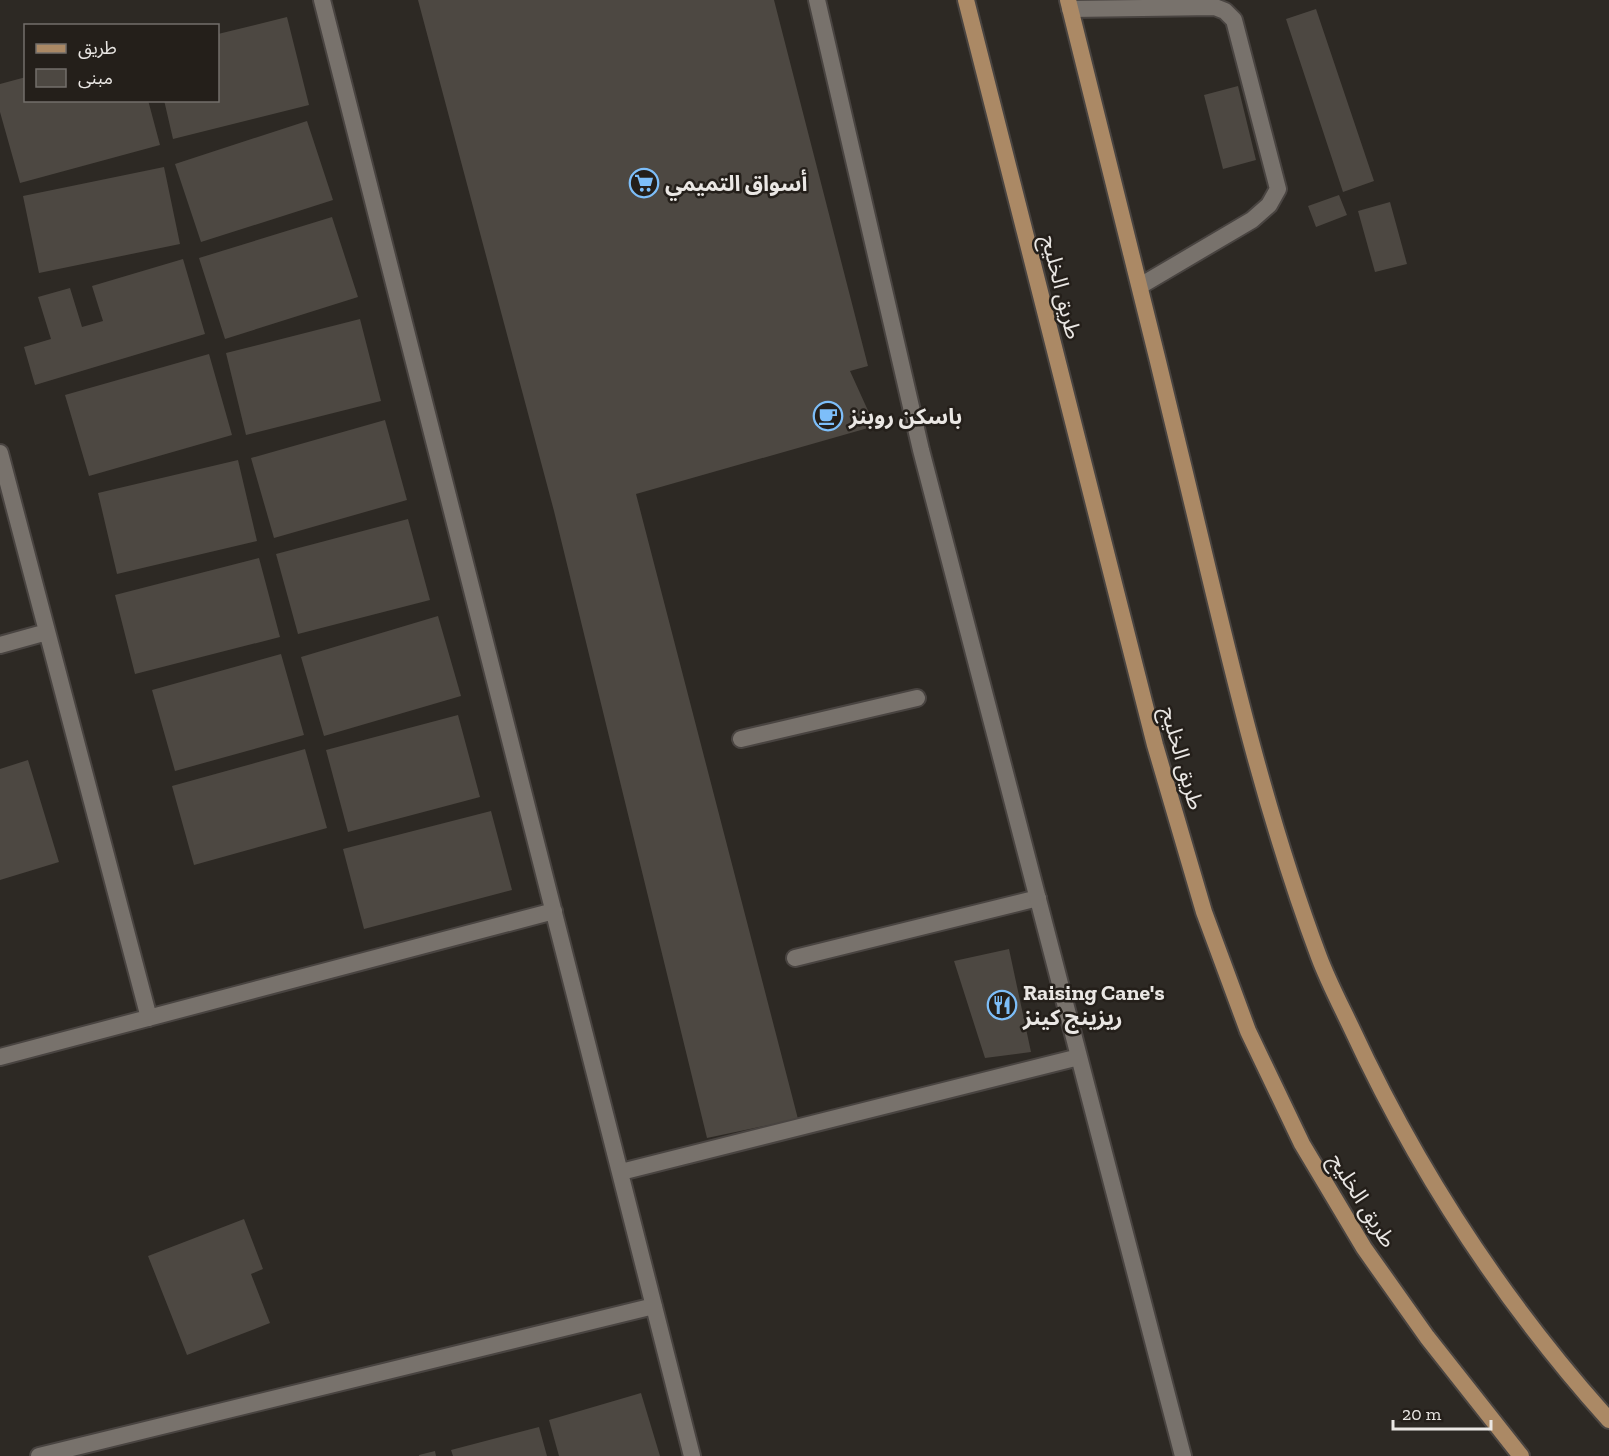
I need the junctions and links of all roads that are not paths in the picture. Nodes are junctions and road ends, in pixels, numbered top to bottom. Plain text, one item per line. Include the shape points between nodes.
1 (322, 0) edge
2 (817, 0) edge
3 (966, 0) edge
4 (1069, 5) edge
5 (1140, 286) junction
6 (0, 453) edge
7 (47, 632) junction
8 (0, 645) edge
9 (917, 698) dead end
10 (741, 739) dead end
11 (1038, 898) junction
12 (554, 911) junction
13 (795, 958) dead end
14 (149, 1018) junction
15 (0, 1057) edge
16 (1079, 1057) junction
17 (621, 1172) junction
18 (654, 1306) junction
19 (1609, 1419) edge
20 (39, 1456) edge
21 (692, 1456) edge
22 (1183, 1456) edge
23 (1521, 1456) edge

1 - 12 street
2 - 11 street via 921,450
3 - 23 main road, طريق الخليج via 1155,744 1204,912 1248,1031 1302,1144 1364,1248 1427,1337
4 - 5 main road
4 - 5 street via 1215,7 1225,11 1234,20 1278,189 1269,205 1252,220
5 - 19 main road via 1242,708 1271,816 1320,960 1370,1069 1432,1183 1505,1290 1575,1382
6 - 7 street
7 - 8 street
7 - 14 street
9 - 10 street
11 - 13 street
11 - 16 street
12 - 14 street
12 - 17 street
14 - 15 street
16 - 17 street
16 - 22 street
17 - 18 street
18 - 20 street
18 - 21 street

